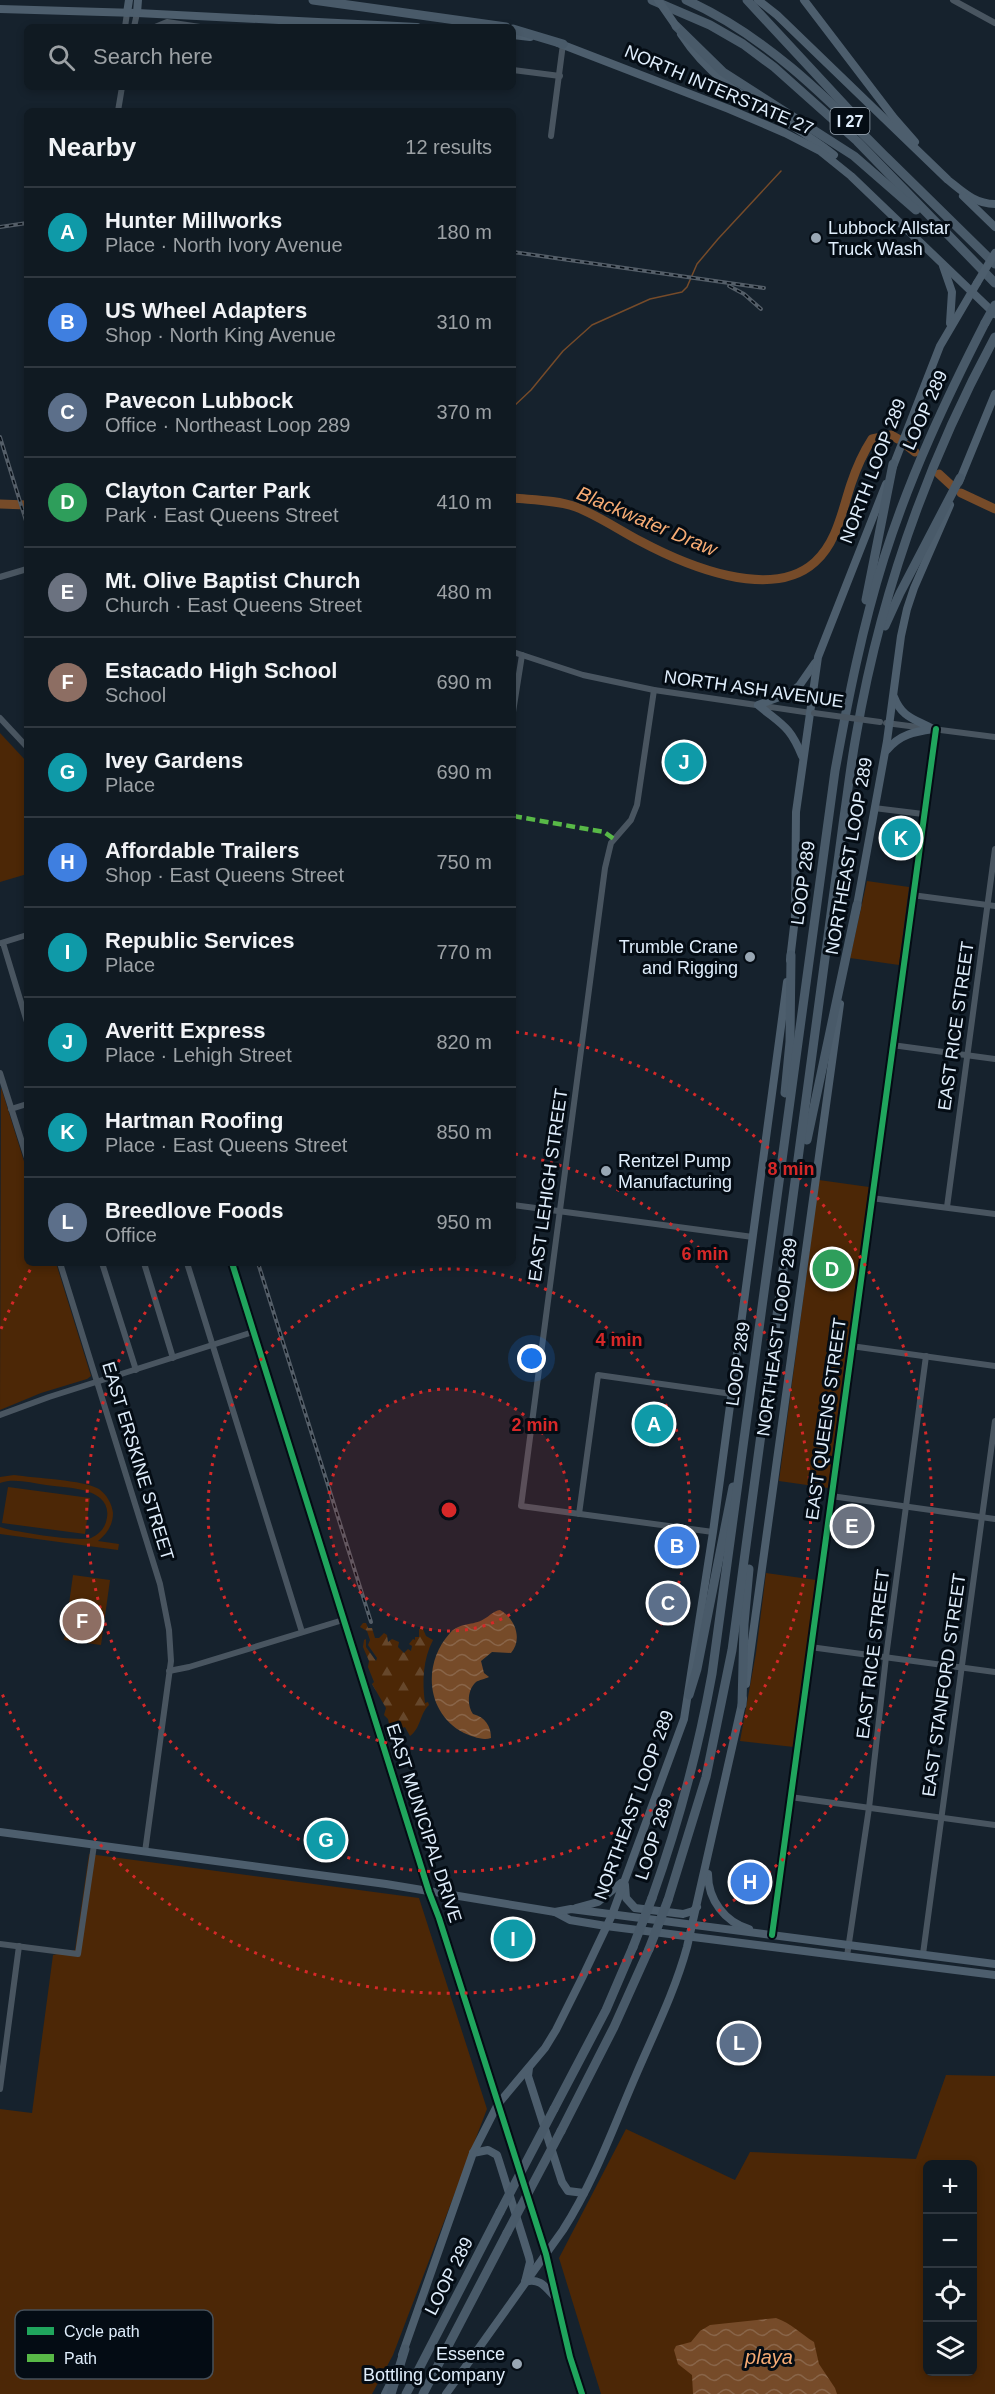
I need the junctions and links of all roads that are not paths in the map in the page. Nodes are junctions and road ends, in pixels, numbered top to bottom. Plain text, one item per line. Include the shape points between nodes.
1 (129, 0) edge
2 (138, 0) edge
3 (313, 0) edge
4 (652, 0) edge
5 (658, 0) edge
6 (686, 0) edge
7 (747, 0) edge
8 (758, 0) edge
9 (804, 0) edge
10 (953, 0) edge
11 (0, 9) edge
12 (132, 13) junction
13 (995, 23) edge
14 (126, 24) edge
15 (134, 24) edge
16 (162, 24) edge
17 (180, 24) edge
18 (276, 24) edge
19 (485, 24) edge
20 (676, 26) junction
21 (516, 30) edge
22 (516, 36) edge
23 (563, 44) junction
24 (516, 70) edge
25 (560, 76) junction
26 (122, 90) edge
27 (118, 108) edge
28 (551, 136) dead end
29 (892, 162) junction
30 (851, 176) junction
31 (948, 180) junction
32 (995, 204) edge
33 (995, 227) edge
34 (995, 253) edge
35 (940, 261) junction
36 (972, 261) junction
37 (995, 264) edge
38 (995, 283) edge
39 (974, 287) junction
40 (995, 305) edge
41 (995, 314) edge
42 (949, 329) junction
43 (994, 337) edge
44 (994, 397) edge
45 (893, 464) junction
46 (960, 478) junction
47 (24, 570) edge
48 (0, 577) edge
49 (516, 653) edge
50 (522, 655) junction
51 (818, 657) junction
52 (855, 664) junction
53 (654, 690) junction
54 (865, 691) junction
55 (516, 693) edge
56 (894, 696) junction
57 (758, 705) junction
58 (812, 713) junction
59 (0, 718) edge
60 (890, 723) junction
61 (935, 729) junction
62 (995, 737) edge
63 (24, 744) edge
64 (885, 752) junction
65 (803, 759) junction
66 (874, 808) junction
67 (923, 814) junction
68 (995, 849) edge
69 (912, 895) junction
70 (857, 905) junction
71 (987, 905) junction
72 (995, 906) edge
73 (24, 936) edge
74 (1, 943) edge
75 (791, 955) junction
76 (24, 1013) edge
77 (892, 1045) junction
78 (967, 1055) junction
79 (995, 1059) edge
80 (0, 1073) edge
81 (24, 1105) edge
82 (11, 1108) junction
83 (24, 1149) edge
84 (872, 1198) junction
85 (516, 1205) edge
86 (946, 1208) junction
87 (559, 1211) junction
88 (995, 1214) edge
89 (788, 1233) junction
90 (753, 1238) junction
91 (770, 1254) junction
92 (61, 1266) edge
93 (103, 1266) edge
94 (145, 1266) edge
95 (188, 1266) edge
96 (233, 1266) edge
97 (253, 1332) junction
98 (212, 1345) junction
99 (851, 1346) junction
100 (926, 1356) junction
101 (173, 1358) junction
102 (995, 1366) edge
103 (136, 1370) junction
104 (98, 1382) junction
105 (732, 1394) junction
106 (0, 1416) edge
107 (995, 1421) edge
108 (762, 1425) junction
109 (746, 1429) junction
110 (831, 1496) junction
111 (906, 1507) junction
112 (579, 1514) junction
113 (982, 1517) junction
114 (995, 1519) edge
115 (713, 1532) junction
116 (343, 1620) junction
117 (302, 1632) junction
118 (810, 1647) junction
119 (886, 1657) junction
120 (962, 1668) junction
121 (169, 1671) junction
122 (995, 1672) edge
123 (689, 1695) junction
124 (742, 1705) junction
125 (790, 1797) junction
126 (869, 1808) junction
127 (942, 1818) junction
128 (995, 1825) edge
129 (0, 1832) edge
130 (94, 1845) junction
131 (145, 1852) junction
132 (708, 1859) junction
133 (625, 1878) junction
134 (429, 1892) junction
135 (697, 1906) junction
136 (571, 1909) junction
137 (555, 1912) junction
138 (612, 1915) junction
139 (606, 1926) junction
140 (693, 1926) junction
141 (772, 1935) junction
142 (690, 1937) junction
143 (0, 1944) edge
144 (849, 1944) junction
145 (19, 1946) junction
146 (787, 1948) junction
147 (923, 1954) junction
148 (847, 1956) junction
149 (995, 1964) edge
150 (995, 1975) edge
151 (529, 2068) junction
152 (0, 2089) edge
153 (498, 2104) junction
154 (473, 2153) junction
155 (585, 2193) junction
156 (546, 2254) junction
157 (525, 2282) junction
158 (556, 2298) junction
159 (405, 2349) junction
160 (385, 2394) edge
161 (392, 2394) edge
162 (406, 2394) edge
163 (423, 2394) edge
164 (446, 2394) edge
165 (582, 2394) edge

1 - 12 main road
2 - 12 main road
3 - 19 highway
4 - 36 highway, I 27 via 710,25 774,67 856,141
5 - 20 main road, bridge
6 - 29 highway, I 27 via 734,25 777,56
7 - 29 highway via 881,145
8 - 31 main road
9 - 31 main road via 894,118
10 - 13 street
11 - 12 main road
12 - 14 street
12 - 15 street
12 - 18 main road
16 - 17 street
20 - 30 main road via 717,77 826,148
20 - 36 highway via 723,72 854,156
21 - 23 highway
22 - 23 main road, NORTH INTERSTATE 27
23 - 25 street
23 - 30 main road, NORTH INTERSTATE 27 via 785,133 820,152
24 - 25 street
25 - 28 street
26 - 27 street
29 - 37 highway, I 27
30 - 35 main road, NORTH INTERSTATE 27
31 - 32 main road via 971,199
31 - 33 main road
34 - 39 main road, NORTH LOOP 289, bridge
35 - 39 main road, NORTH INTERSTATE 27
35 - 42 main road via 952,292
36 - 38 highway, I 27
39 - 41 main road, NORTH INTERSTATE 27
39 - 42 main road, NORTH LOOP 289
40 - 52 highway, LOOP 289, bridge via 940,413 909,487
42 - 45 main road, NORTH LOOP 289
43 - 54 highway, LOOP 289 via 939,453 911,525 887,600
44 - 46 main road
45 - 51 main road, NORTH LOOP 289
45 - 52 highway
46 - 54 highway via 888,619
46 - 56 main road via 914,588 901,636
47 - 48 street
49 - 50 street, NORTH ASH AVENUE
50 - 53 street, NORTH ASH AVENUE via 583,675
50 - 55 street
51 - 57 main road via 799,686
51 - 58 main road, NORTH LOOP 289
52 - 91 highway, LOOP 289 via 835,771
53 - 57 street, NORTH ASH AVENUE
53 - 87 street, EAST LEHIGH STREET via 637,805 631,820 614,839 605,868
54 - 89 highway, LOOP 289 via 855,737
56 - 60 main road
56 - 61 main road via 904,714
57 - 58 street, NORTH ASH AVENUE
57 - 65 main road via 791,732
58 - 60 street, NORTH ASH AVENUE, bridge
58 - 65 main road, NORTHEAST LOOP 289
59 - 63 street
60 - 61 street, NORTH ASH AVENUE
60 - 64 main road, NORTHEAST LOOP 289
61 - 62 street, NORTH ASH AVENUE
61 - 64 main road via 904,735
61 - 67 street, EAST QUEENS STREET
64 - 66 main road, NORTHEAST LOOP 289
65 - 75 main road, NORTHEAST LOOP 289 via 796,812
66 - 67 street
66 - 70 main road, NORTHEAST LOOP 289
67 - 69 street, EAST QUEENS STREET
68 - 71 street, EAST RICE STREET
69 - 71 street
69 - 77 street, EAST QUEENS STREET
70 - 89 highway
70 - 124 main road, NORTHEAST LOOP 289 via 816,1167
71 - 72 street
71 - 78 street, EAST RICE STREET
73 - 74 street
74 - 76 street
75 - 90 main road, NORTHEAST LOOP 289
75 - 91 highway via 790,1042
77 - 78 street
77 - 84 street, EAST QUEENS STREET
78 - 79 street
78 - 86 street, EAST RICE STREET
80 - 82 street
81 - 82 street
82 - 83 street
84 - 86 street
84 - 99 street, EAST QUEENS STREET
85 - 87 street
86 - 88 street
87 - 90 street
87 - 112 street, EAST LEHIGH STREET via 521,1506
89 - 108 highway, LOOP 289
90 - 105 main road, NORTHEAST LOOP 289
91 - 109 highway, LOOP 289
92 - 104 street, EAST ERSKINE STREET
93 - 103 street
94 - 101 street
95 - 98 street
96 - 97 street, EAST MUNICIPAL DRIVE
97 - 98 street
97 - 116 street, EAST MUNICIPAL DRIVE
98 - 101 street
98 - 117 street
99 - 100 street
99 - 110 street, EAST QUEENS STREET
100 - 102 street
100 - 111 street, EAST RICE STREET
101 - 103 street
103 - 104 street
104 - 106 street
104 - 121 street, EAST ERSKINE STREET via 165,1601 170,1630
105 - 112 street via 598,1375
105 - 115 main road, NORTHEAST LOOP 289
107 - 113 street, EAST STANFORD STREET
108 - 124 highway via 745,1613
108 - 163 highway, LOOP 289, bridge via 724,1697 704,1786 668,1900 614,2027
109 - 123 highway
109 - 162 highway, LOOP 289, bridge via 704,1717 683,1801 652,1898 606,2010
110 - 111 street
110 - 118 street, EAST QUEENS STREET
111 - 113 street
111 - 119 street, EAST RICE STREET
112 - 115 street
113 - 114 street
113 - 120 street, EAST STANFORD STREET
115 - 123 main road, NORTHEAST LOOP 289
116 - 117 street
116 - 134 street, EAST MUNICIPAL DRIVE
117 - 121 street
118 - 119 street
118 - 125 street, EAST QUEENS STREET
119 - 120 street
119 - 126 street, EAST RICE STREET
120 - 122 street
120 - 127 street, EAST STANFORD STREET
121 - 131 street, EAST ERSKINE STREET
123 - 133 main road, NORTHEAST LOOP 289 via 675,1745
124 - 132 main road, NORTHEAST LOOP 289
125 - 126 street
125 - 141 street, EAST QUEENS STREET
126 - 127 street
126 - 144 street, EAST RICE STREET
127 - 128 street
127 - 147 street, EAST STANFORD STREET
129 - 130 main road
130 - 131 main road
130 - 145 street via 78,1954
131 - 134 main road
132 - 135 main road, NORTHEAST LOOP 289
132 - 141 main road via 710,1887 722,1913 741,1927
133 - 135 main road via 626,1898 634,1908 682,1914
133 - 136 main road via 598,1902
133 - 138 main road, NORTHEAST LOOP 289
134 - 137 main road
134 - 153 street, EAST MUNICIPAL DRIVE
135 - 140 main road, NORTHEAST LOOP 289
136 - 137 main road
136 - 138 main road
137 - 139 main road via 570,1920
138 - 139 main road, NORTHEAST LOOP 289
138 - 140 main road
139 - 142 main road
139 - 151 main road, NORTHEAST LOOP 289 via 556,2030
140 - 141 main road
140 - 142 main road, NORTHEAST LOOP 289
141 - 144 main road
141 - 146 main road
142 - 146 main road
142 - 155 main road, NORTHEAST LOOP 289 via 676,1980
143 - 145 street
144 - 147 main road
144 - 148 street, EAST RICE STREET
145 - 152 street
146 - 148 main road
147 - 149 main road
148 - 150 main road
151 - 153 main road, NORTHEAST LOOP 289
151 - 155 main road via 528,2076 562,2182 568,2192
153 - 154 main road, NORTHEAST LOOP 289
153 - 156 street, EAST MUNICIPAL DRIVE
154 - 157 main road via 488,2150 499,2161 529,2257
154 - 159 main road, NORTHEAST LOOP 289
155 - 156 main road, NORTHEAST LOOP 289
156 - 157 main road, NORTHEAST LOOP 289
156 - 158 street, EAST MUNICIPAL DRIVE
157 - 158 main road via 541,2282
157 - 164 main road, NORTHEAST LOOP 289
158 - 165 street, EAST MUNICIPAL DRIVE
159 - 160 main road, NORTHEAST LOOP 289
159 - 161 highway

